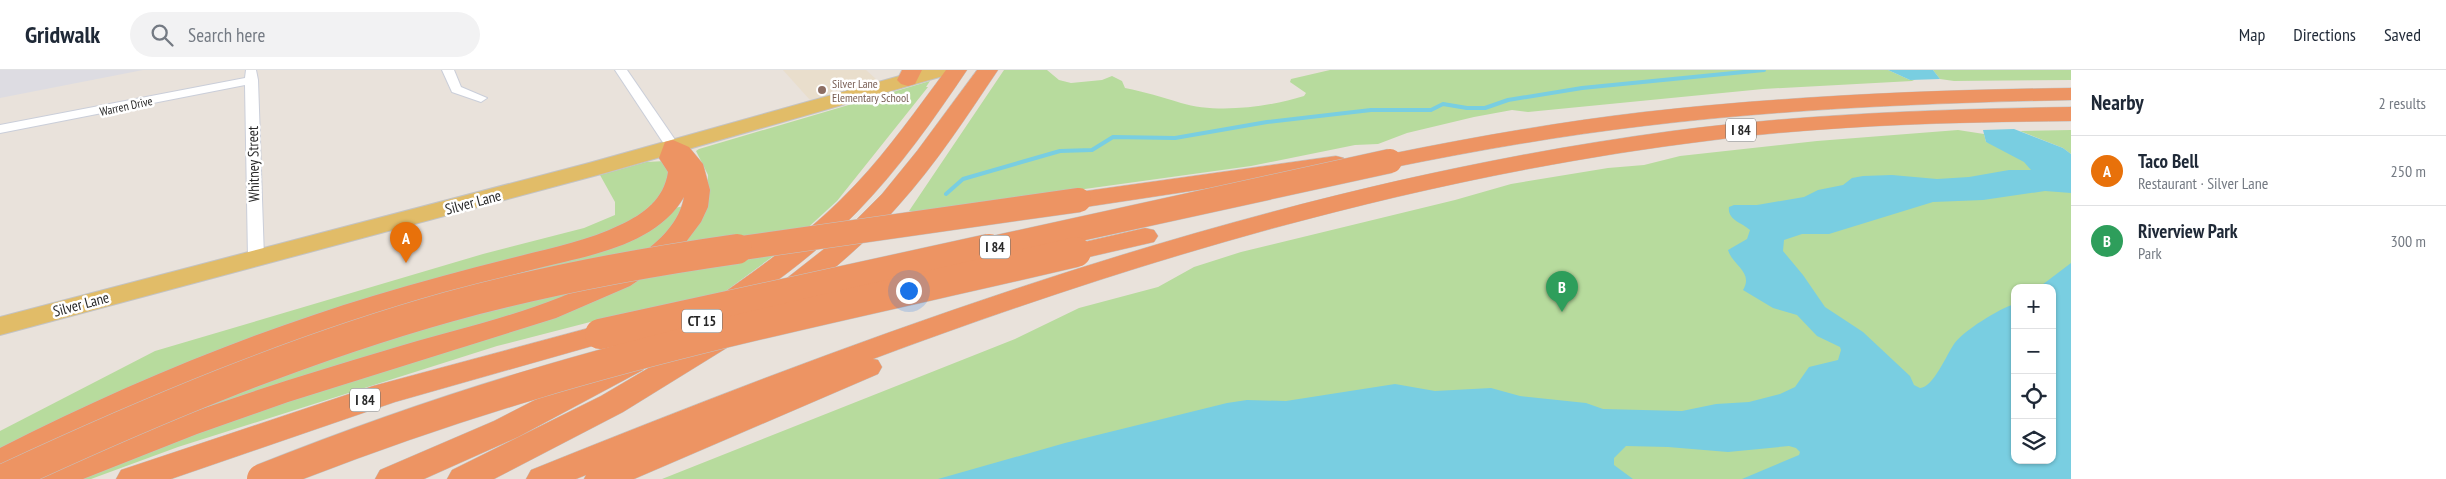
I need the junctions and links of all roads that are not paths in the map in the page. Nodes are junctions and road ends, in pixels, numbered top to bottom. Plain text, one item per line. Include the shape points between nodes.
1 (448, 70) edge
2 (620, 70) edge
3 (988, 70) edge
4 (950, 74) edge
5 (252, 75) edge
6 (910, 75) edge
7 (2071, 94) edge
8 (481, 98) dead end
9 (2071, 114) edge
10 (0, 129) edge
11 (673, 147) junction
12 (1386, 158) junction
13 (1522, 162) junction
14 (1163, 248) junction
15 (256, 258) junction
16 (0, 326) edge
17 (13, 456) edge
18 (4, 479) edge
19 (49, 479) edge
20 (133, 479) edge
21 (262, 479) edge
22 (392, 479) edge
23 (464, 479) edge
24 (543, 479) edge
25 (602, 479) edge

1 - 8 street via 456,89
2 - 11 street
3 - 23 highway, CT 15 via 903,185 858,232 800,283 719,340 630,394
4 - 6 main road, Silver Lane
4 - 22 highway, CT 15 via 863,192 828,226 764,278 675,338 583,390 506,429
5 - 10 street, Warren Drive
5 - 15 street, Whitney Street
6 - 11 main road, Silver Lane
7 - 12 highway, I 84 via 1791,104 1652,117
9 - 13 highway, I 84 via 1919,117 1792,125 1666,138
11 - 15 main road, Silver Lane
11 - 17 highway via 672,158 680,175 672,197 652,218 626,232 592,245 319,323 171,381
11 - 19 highway via 685,154 696,177 698,192 694,210 683,228 659,253 615,282 539,312 231,409
12 - 18 highway, bridge via 688,256 530,286 396,323 252,372 129,422
12 - 20 highway, I 84, bridge via 600,334 376,397
13 - 14 highway, I 84 via 1360,198
13 - 21 highway, bridge via 1323,196 578,371 428,418
14 - 24 highway, I 84 via 1030,290 857,352 734,399
14 - 25 highway via 900,353
15 - 16 main road, Silver Lane

